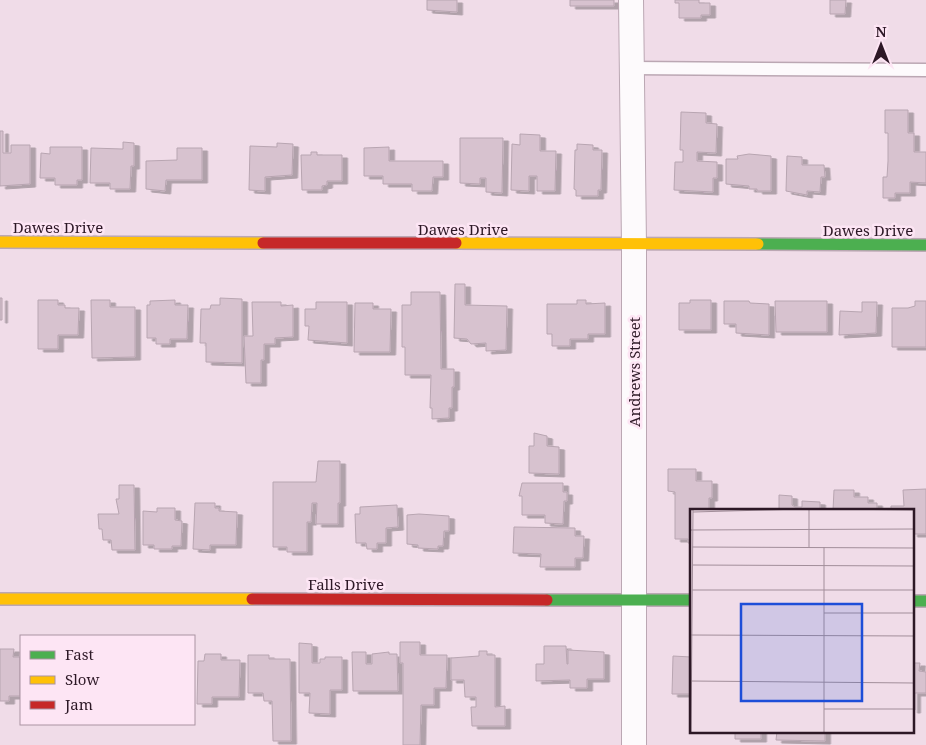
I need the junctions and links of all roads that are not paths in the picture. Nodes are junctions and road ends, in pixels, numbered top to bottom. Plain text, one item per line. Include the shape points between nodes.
1 (630, 0) edge
2 (631, 68) junction
3 (926, 70) edge
4 (0, 242) edge
5 (634, 245) junction
6 (926, 245) edge
7 (0, 599) edge
8 (634, 599) junction
9 (690, 600) edge
10 (634, 745) edge

1 - 2 street, Andrews Street
2 - 3 lane
2 - 5 street, Andrews Street
4 - 5 street, Dawes Drive
5 - 6 street, Dawes Drive
5 - 8 street, Andrews Street
7 - 8 street, Falls Drive
8 - 9 street, Falls Drive
8 - 10 street, Andrews Street

